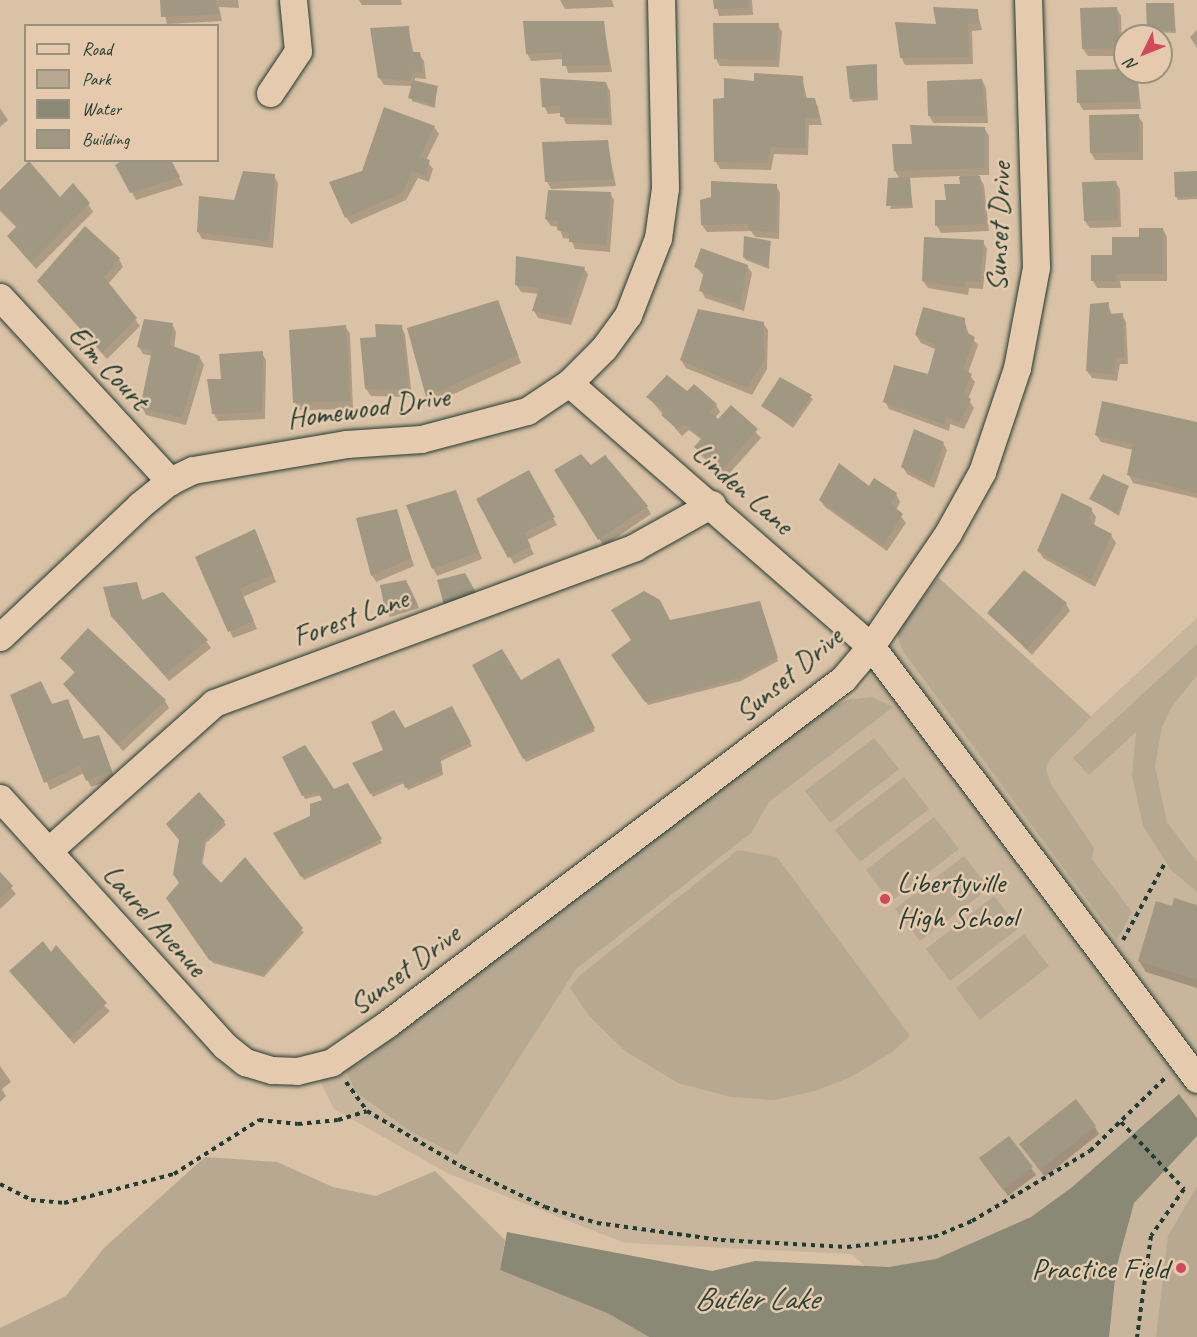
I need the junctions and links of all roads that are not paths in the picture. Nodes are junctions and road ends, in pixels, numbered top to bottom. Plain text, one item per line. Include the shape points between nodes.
1 (293, 0) edge
2 (661, 0) edge
3 (1028, 0) edge
4 (270, 93) dead end
5 (0, 297) edge
6 (569, 383) junction
7 (170, 481) junction
8 (712, 504) junction
9 (0, 637) edge
10 (871, 646) junction
11 (0, 798) edge
12 (48, 850) junction
13 (272, 1070) joint
14 (1197, 1079) edge

1 - 4 street via 298,51
2 - 6 street, Homewood Drive via 665,188 658,238 648,272 628,315 604,348
3 - 10 street, Sunset Drive via 1036,267 1017,368 981,472 948,533
5 - 7 street, Elm Court
6 - 7 street, Homewood Drive via 527,411 421,439 346,444 222,462
6 - 8 street, Linden Lane
7 - 9 street, Homewood Drive
8 - 10 street, Linden Lane
8 - 12 street, Forest Lane via 635,547 214,703
10 - 13 street, Sunset Drive via 843,679 332,1062 297,1071
10 - 14 street, Linden Lane
11 - 12 street, Laurel Avenue
12 - 13 street, Laurel Avenue via 225,1046 245,1062

